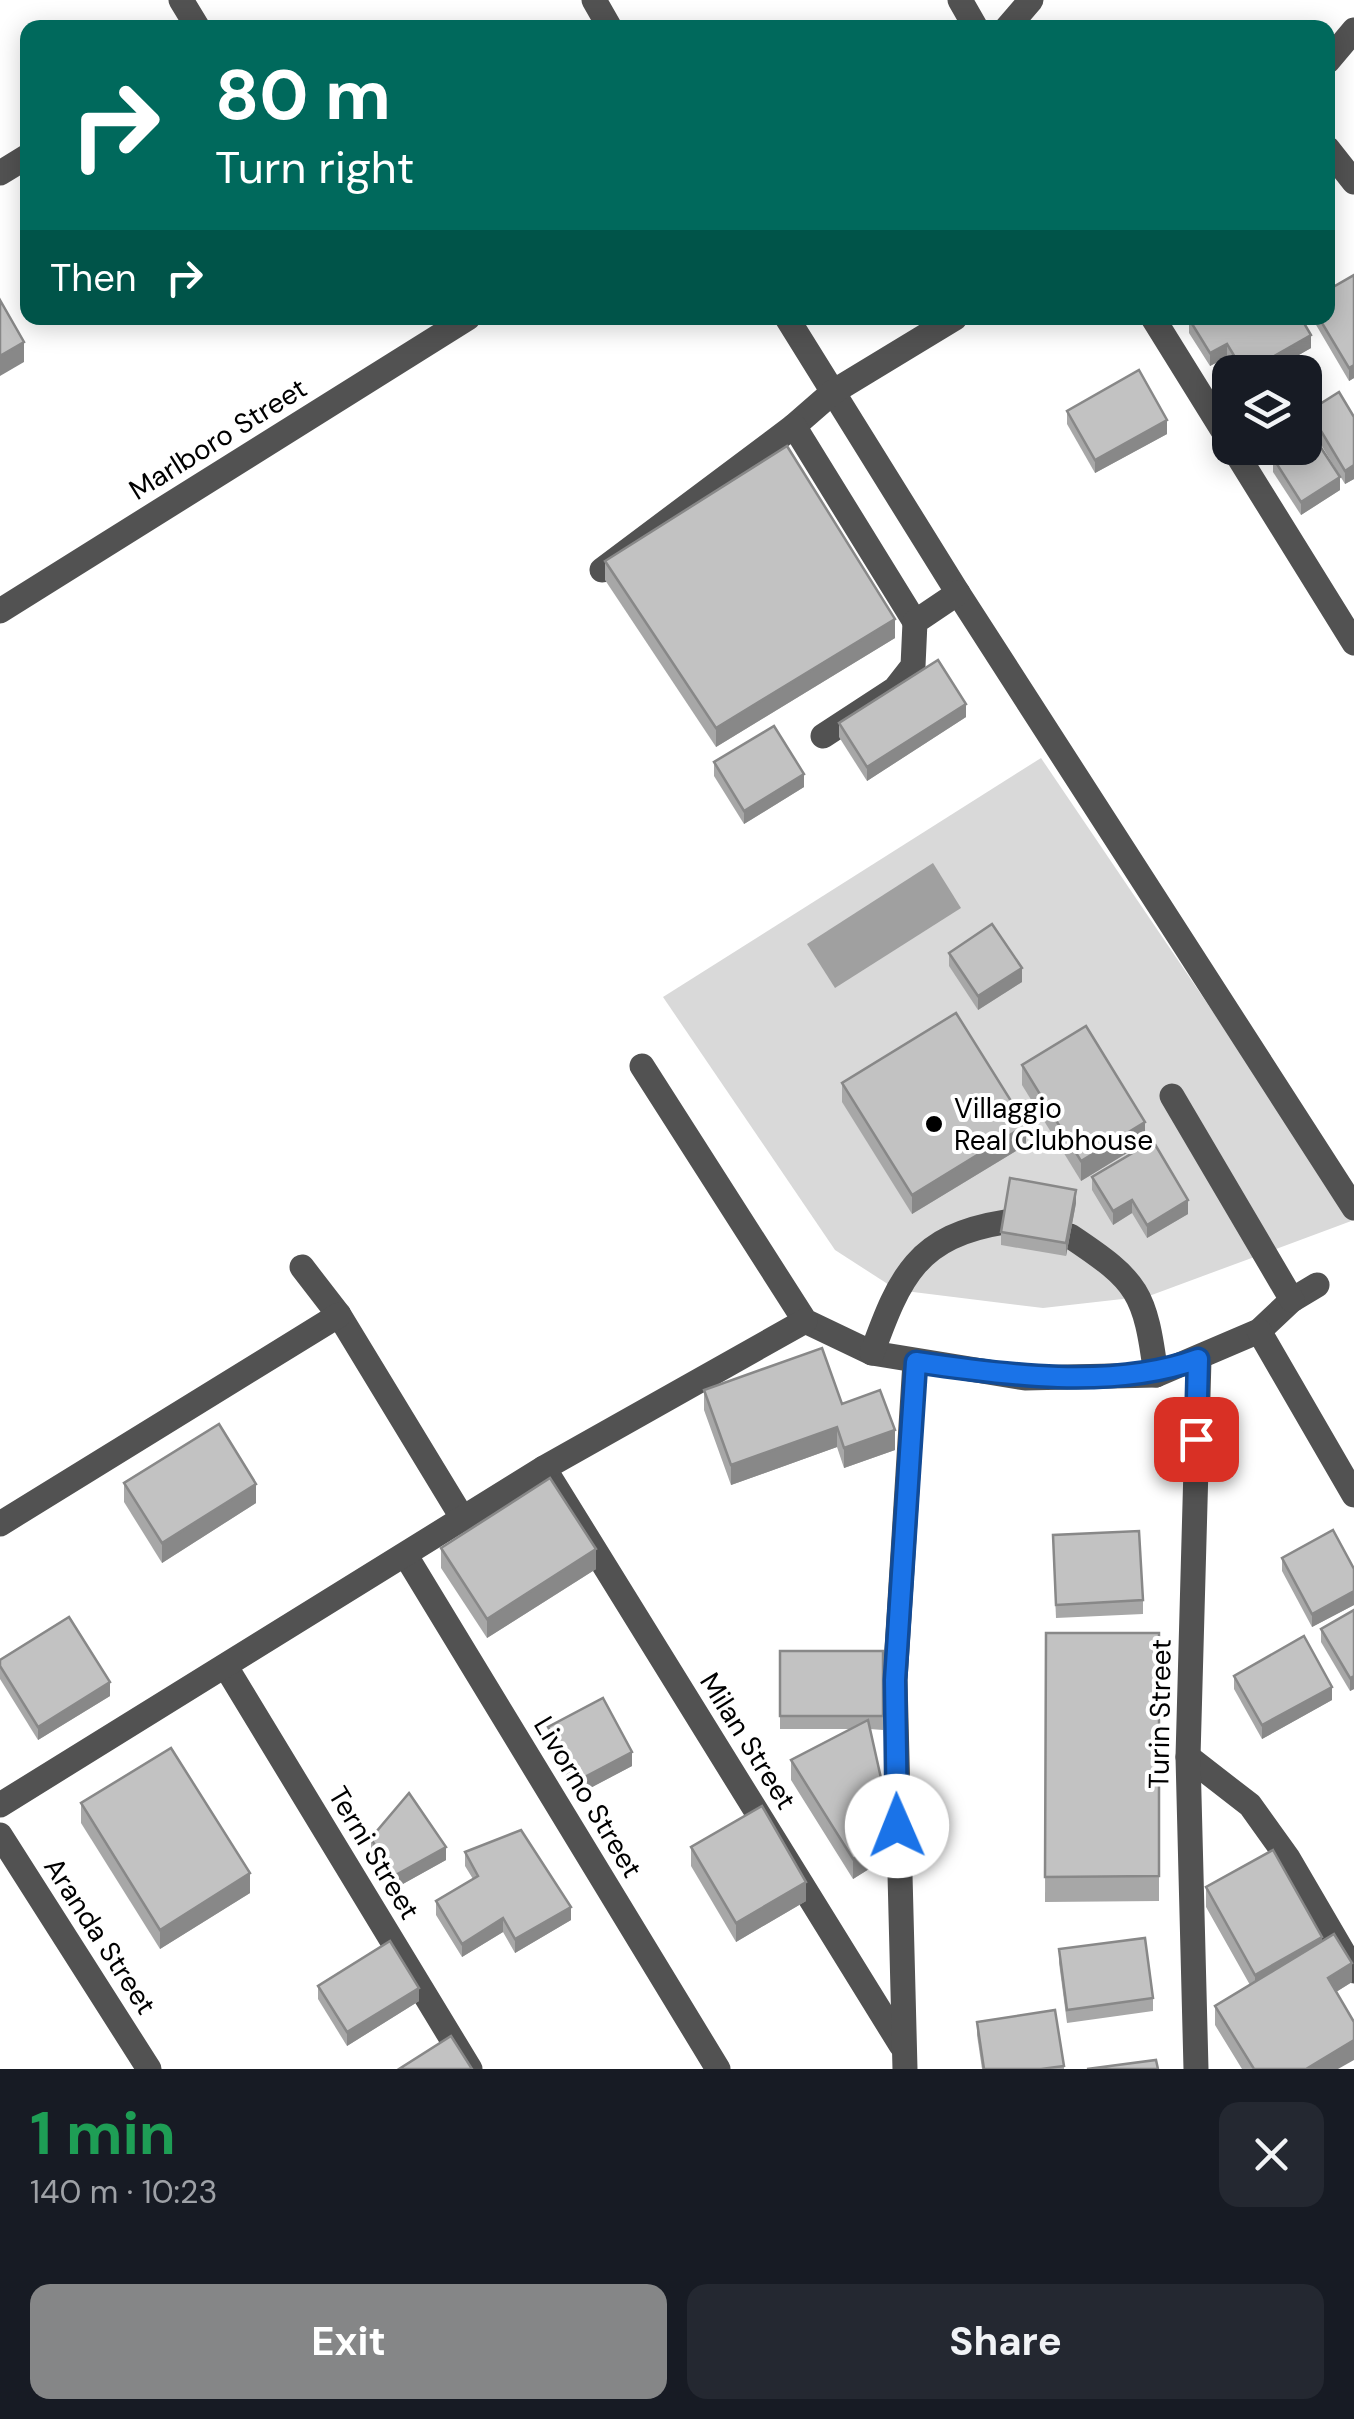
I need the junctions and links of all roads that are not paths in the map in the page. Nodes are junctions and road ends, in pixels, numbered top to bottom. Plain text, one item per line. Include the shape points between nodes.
1 (1031, 0) edge
2 (1015, 20) edge
3 (1354, 30) edge
4 (1335, 53) edge
5 (457, 325) edge
6 (791, 325) edge
7 (943, 325) edge
8 (1157, 325) edge
9 (833, 392) junction
10 (1212, 413) edge
11 (794, 426) junction
12 (1244, 465) edge
13 (602, 570) dead end
14 (958, 593) junction
15 (0, 611) edge
16 (916, 622) junction
17 (1354, 643) edge
18 (823, 736) dead end
19 (642, 1066) dead end
20 (1172, 1096) dead end
21 (1354, 1208) edge
22 (1005, 1222) edge
23 (1070, 1236) edge
24 (302, 1268) dead end
25 (1317, 1284) dead end
26 (1292, 1300) junction
27 (339, 1315) junction
28 (805, 1321) junction
29 (1258, 1331) junction
30 (872, 1353) junction
31 (1198, 1359) junction
32 (916, 1362) junction
33 (1156, 1374) junction
34 (544, 1468) junction
35 (1354, 1495) edge
36 (463, 1520) junction
37 (0, 1524) edge
38 (406, 1556) junction
39 (226, 1668) junction
40 (1188, 1757) junction
41 (0, 1805) edge
42 (0, 1836) edge
43 (1354, 1971) edge
44 (903, 2057) edge
45 (149, 2069) edge
46 (470, 2069) edge
47 (718, 2069) edge
48 (1196, 2069) edge

1 - 2 street
3 - 4 street
5 - 15 street, Marlboro Street
6 - 9 street
7 - 9 street
8 - 10 street
9 - 11 street
9 - 14 street
11 - 13 street
11 - 16 street
12 - 17 street
14 - 16 street
14 - 21 street
16 - 18 street via 913,666 895,688
19 - 28 street
20 - 26 street
22 - 30 street via 969,1228 912,1264
23 - 33 street via 1121,1270 1137,1290
24 - 27 street
25 - 26 street
26 - 29 street
27 - 36 street
27 - 37 street
28 - 30 street
28 - 34 street
29 - 31 street
29 - 35 street
30 - 32 street
31 - 33 street
31 - 40 street, Turin Street
32 - 33 street via 1025,1378
32 - 44 street via 895,1680
34 - 36 street
34 - 44 street, Milan Street
36 - 38 street
38 - 39 street
38 - 47 street, Livorno Street
39 - 41 street
39 - 46 street, Terni Street
40 - 43 street via 1250,1805
40 - 48 street, Turin Street
42 - 45 street, Aranda Street

